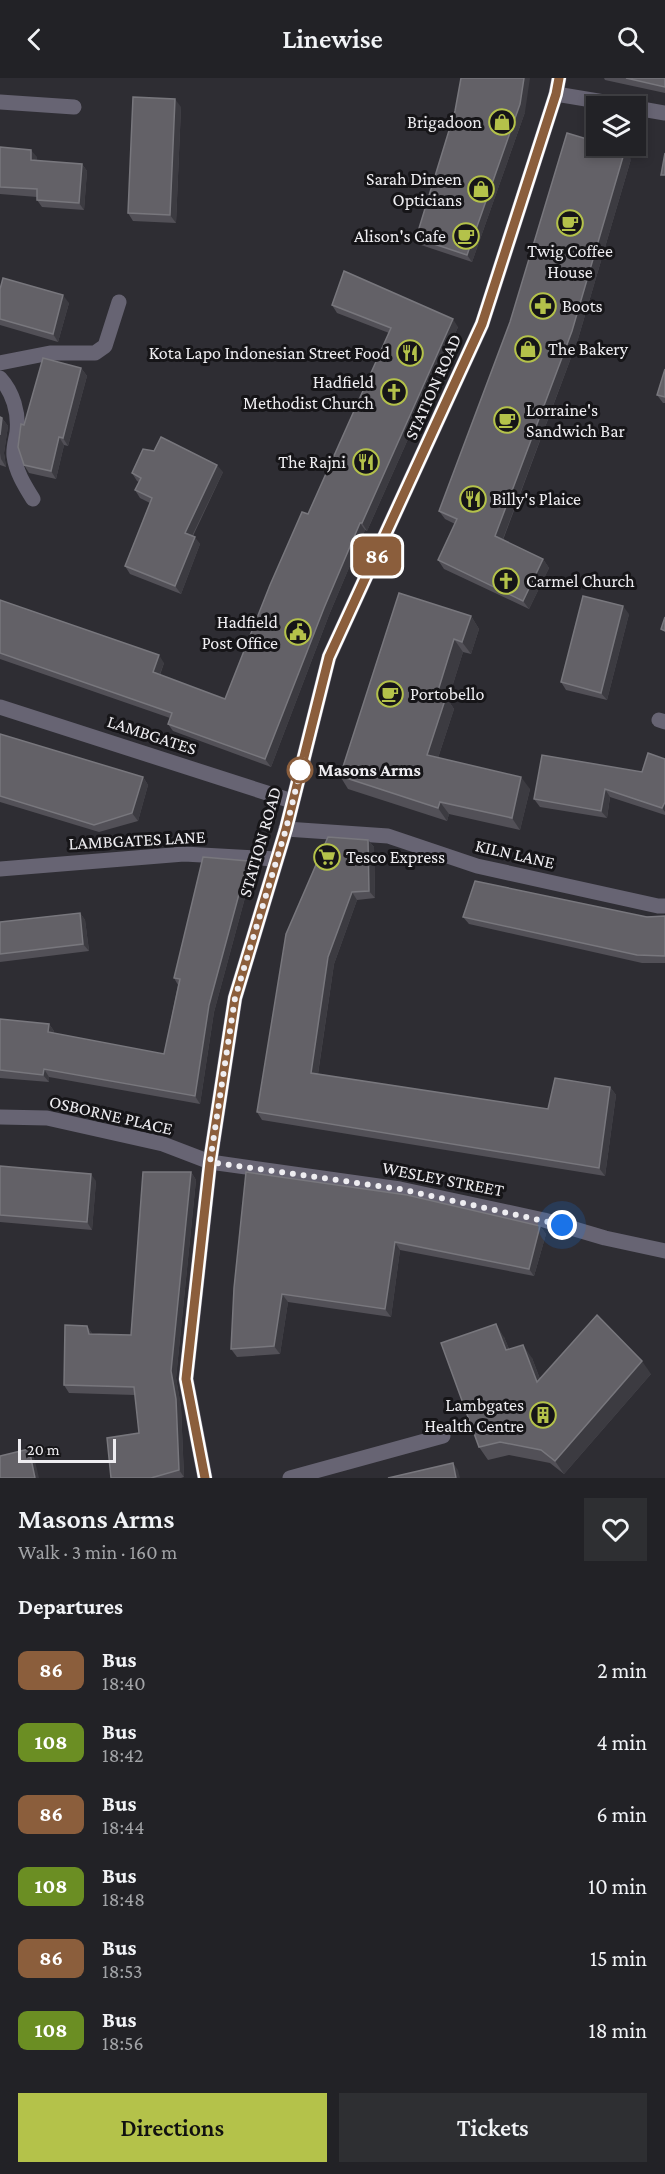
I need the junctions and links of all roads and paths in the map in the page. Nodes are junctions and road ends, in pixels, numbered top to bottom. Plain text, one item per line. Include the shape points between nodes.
1 (559, 78) edge
2 (556, 94) junction
3 (586, 99) edge
4 (0, 102) edge
5 (74, 106) dead end
6 (646, 110) edge
7 (665, 113) edge
8 (118, 302) dead end
9 (0, 363) edge
10 (0, 378) edge
11 (33, 499) dead end
12 (0, 707) edge
13 (292, 801) junction
14 (286, 829) junction
15 (276, 859) junction
16 (0, 869) edge
17 (665, 906) edge
18 (0, 1117) edge
19 (210, 1162) junction
20 (665, 1251) edge
21 (443, 1436) dead end
22 (205, 1478) edge
23 (290, 1478) edge

1 - 2 street, STATION ROAD
2 - 3 street
2 - 13 street, STATION ROAD via 482,324 329,657
4 - 5 street
6 - 7 street
8 - 9 street via 105,346 95,353 51,353
10 - 11 street via 15,403 14,455 21,481
12 - 13 street, LAMBGATES
13 - 14 street, STATION ROAD
14 - 15 street, STATION ROAD
14 - 17 street, KILN LANE via 388,837 477,866
15 - 16 street, LAMBGATES LANE via 183,854
15 - 19 street, STATION ROAD via 235,998
18 - 19 street, OSBORNE PLACE via 47,1118 163,1144
19 - 20 street, WESLEY STREET via 400,1189
19 - 22 street, STATION ROAD via 186,1379
21 - 23 street

